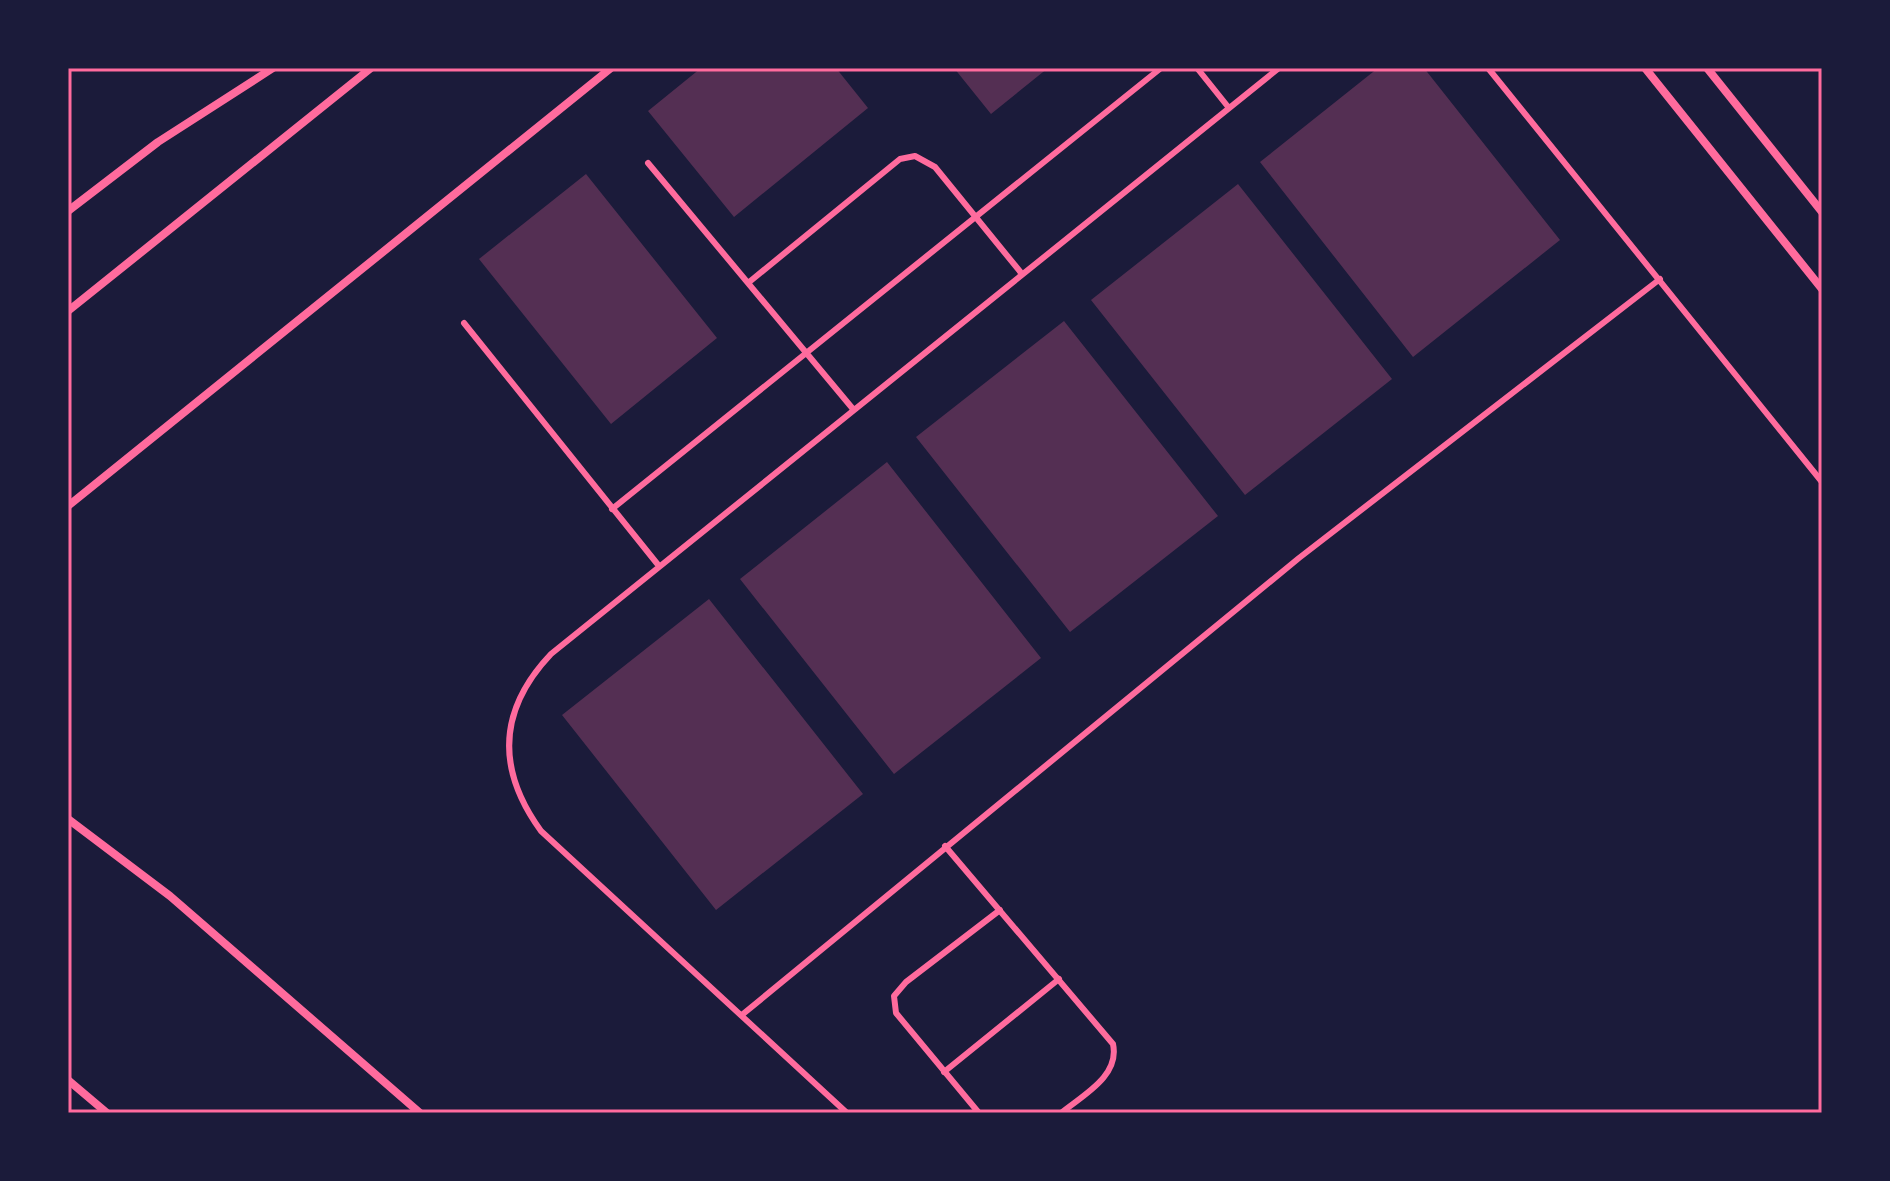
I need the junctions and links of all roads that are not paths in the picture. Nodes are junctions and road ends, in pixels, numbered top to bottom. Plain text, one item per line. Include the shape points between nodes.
1 (273, 68) edge
2 (371, 68) edge
3 (611, 68) edge
4 (1161, 68) edge
5 (1197, 68) edge
6 (1279, 68) edge
7 (1488, 68) edge
8 (1645, 68) edge
9 (1707, 68) edge
10 (1229, 108) junction
11 (648, 163) dead end
12 (68, 211) edge
13 (1822, 212) edge
14 (975, 217) junction
15 (1022, 274) junction
16 (1660, 279) junction
17 (748, 283) junction
18 (1822, 289) edge
19 (68, 311) edge
20 (464, 323) dead end
21 (806, 353) junction
22 (853, 409) junction
23 (1822, 482) edge
24 (68, 506) edge
25 (612, 509) junction
26 (659, 566) junction
27 (68, 819) edge
28 (945, 846) junction
29 (1000, 910) junction
30 (1059, 979) junction
31 (743, 1014) junction
32 (944, 1072) junction
33 (68, 1080) edge
34 (107, 1113) edge
35 (420, 1113) edge
36 (847, 1113) edge
37 (979, 1113) edge
38 (1061, 1113) edge

1 - 12 street via 158,142
2 - 19 street
3 - 24 street
4 - 14 lane
5 - 10 lane
6 - 10 lane
7 - 16 lane
8 - 18 street
9 - 13 street
10 - 15 lane
11 - 17 lane
14 - 15 lane
14 - 17 lane via 930,161 908,156
14 - 21 lane
15 - 22 lane
16 - 23 lane
16 - 28 lane via 1299,558
17 - 21 lane
20 - 25 lane
21 - 22 lane
21 - 25 lane
22 - 26 lane
25 - 26 lane
26 - 31 lane via 534,673 512,717 509,764 523,807 541,831
27 - 35 street via 170,896
28 - 29 lane
28 - 31 lane
29 - 30 lane
29 - 32 lane via 894,996 896,1013
30 - 32 lane
30 - 38 lane via 1109,1036 1115,1053 1104,1078
31 - 36 lane
32 - 37 lane
33 - 34 street

